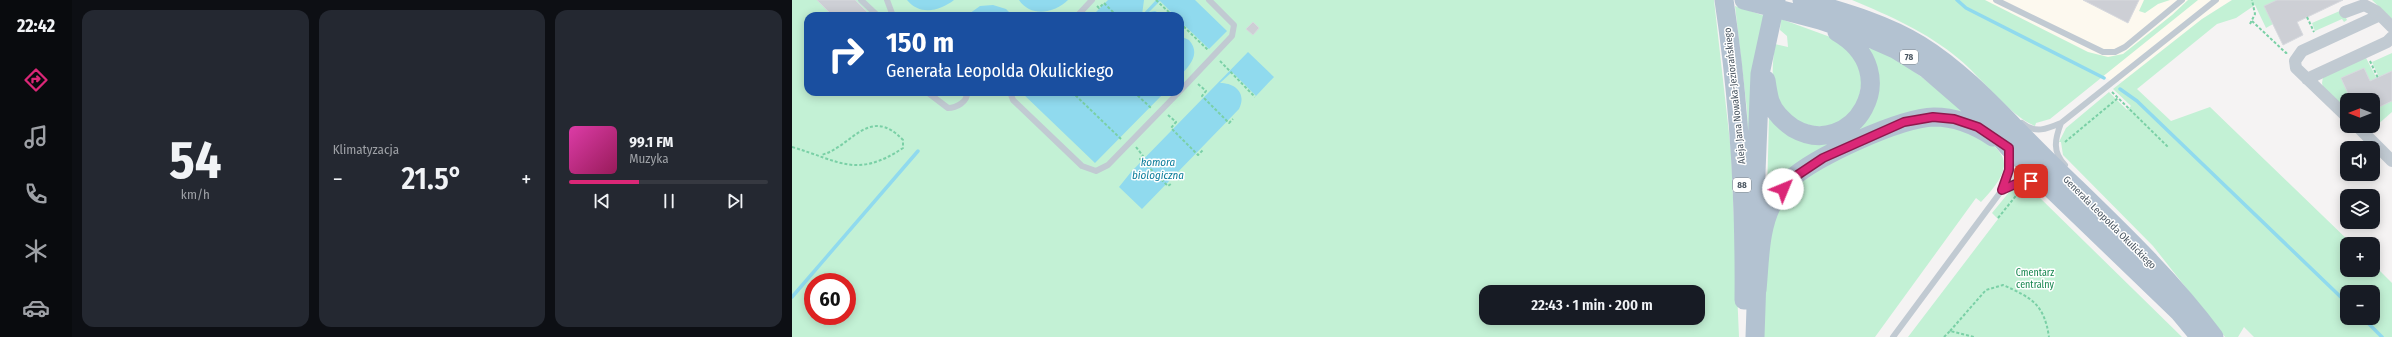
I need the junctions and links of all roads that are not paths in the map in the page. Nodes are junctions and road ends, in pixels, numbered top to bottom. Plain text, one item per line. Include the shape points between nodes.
1 (862, 0) edge
2 (887, 0) edge
3 (1092, 0) edge
4 (1209, 0) edge
5 (1724, 0) edge
6 (1744, 0) edge
7 (1802, 0) edge
8 (1843, 0) edge
9 (1996, 0) edge
10 (2182, 0) edge
11 (2216, 0) edge
12 (1779, 5) edge
13 (874, 12) edge
14 (892, 12) edge
15 (1081, 12) edge
16 (2345, 12) dead end
17 (2380, 15) junction
18 (2392, 27) edge
19 (2392, 37) edge
20 (1907, 38) junction
21 (1768, 42) junction
22 (2307, 79) junction
23 (1184, 86) edge
24 (932, 96) edge
25 (967, 96) edge
26 (1012, 96) edge
27 (1174, 96) edge
28 (1984, 98) junction
29 (2340, 110) edge
30 (2061, 123) junction
31 (2364, 133) edge
32 (2009, 148) junction
33 (2392, 161) edge
34 (2071, 171) dead end
35 (2042, 180) junction
36 (2002, 190) junction
37 (2089, 191) dead end
38 (2108, 220) junction
39 (1757, 290) junction
40 (1744, 337) edge
41 (1754, 337) edge
42 (1893, 337) edge
43 (2200, 337) edge
44 (2214, 337) edge

1 - 13 lane
2 - 14 lane
3 - 15 lane
4 - 23 lane via 1234,25 1232,36
5 - 40 main road, Aleja Jana Nowaka-Jeziorańskiego / 88 via 1742,167
6 - 12 main road, 78
7 - 20 main road via 1855,15
8 - 20 main road, 78 via 1884,16
9 - 10 lane via 2103,52 2115,52 2125,47
11 - 30 lane
12 - 21 main road
12 - 21 main road via 1831,29 1856,46 1865,58 1869,70 1870,93 1867,105 1851,124 1833,133 1811,134 1788,124 1775,111 1770,101 1766,78
12 - 32 main road, 78 via 1895,49 1927,69 1956,93 1996,131
16 - 17 street via 2364,5
17 - 18 street
17 - 22 street via 2302,51 2295,61 2296,68
19 - 22 street via 2387,42
20 - 28 main road, Generała Leopolda Okulickiego / 78 via 1946,63
21 - 39 main road via 1760,74 1756,165
22 - 29 street
24 - 25 lane via 948,108 960,104
26 - 27 lane via 1082,166 1096,171 1108,165
28 - 30 lane via 2004,107 2034,130 2042,130
28 - 38 main road, Generała Leopolda Okulickiego / 78
30 - 34 lane via 2055,150
31 - 33 street
32 - 35 main road, Generała Leopolda Okulickiego / 78
32 - 36 lane via 2009,170
32 - 39 main road via 1978,127 1954,119 1933,117 1904,122 1823,158 1790,180 1776,198 1764,221
35 - 36 lane via 2020,182
35 - 43 main road, Generała Leopolda Okulickiego / 78 via 2178,312
36 - 42 lane
37 - 38 lane
38 - 44 main road, Generała Leopolda Okulickiego / 78 via 2173,287
39 - 41 main road

